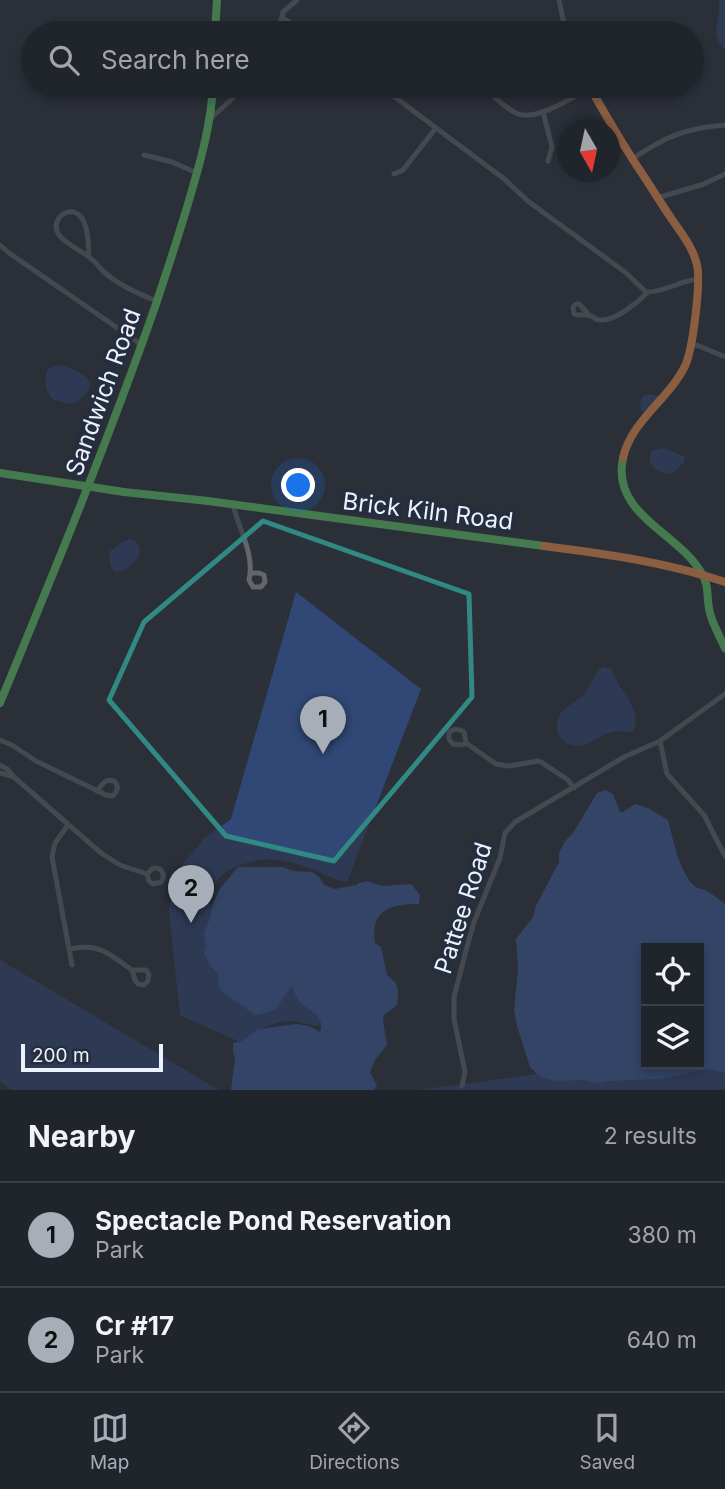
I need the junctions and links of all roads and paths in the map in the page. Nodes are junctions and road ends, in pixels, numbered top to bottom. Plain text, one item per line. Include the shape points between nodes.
1 (217, 0) edge
2 (297, 0) edge
3 (559, 0) edge
4 (282, 18) junction
5 (216, 21) edge
6 (281, 21) edge
7 (288, 21) edge
8 (563, 21) edge
9 (213, 98) edge
10 (233, 98) edge
11 (396, 98) edge
12 (497, 98) edge
13 (569, 98) edge
14 (596, 98) edge
15 (543, 112) junction
16 (211, 118) junction
17 (725, 125) edge
18 (436, 128) junction
19 (144, 155) dead end
20 (632, 159) junction
21 (548, 161) dead end
22 (197, 173) junction
23 (394, 174) dead end
24 (725, 174) edge
25 (657, 198) junction
26 (0, 245) edge
27 (9, 253) junction
28 (89, 256) junction
29 (2, 257) dead end
30 (698, 279) junction
31 (648, 292) junction
32 (157, 301) junction
33 (589, 315) dead end
34 (691, 344) junction
35 (142, 345) junction
36 (723, 356) edge
37 (0, 473) edge
38 (89, 486) junction
39 (233, 505) junction
40 (251, 573) dead end
41 (703, 574) junction
42 (725, 582) edge
43 (725, 648) edge
44 (725, 694) edge
45 (0, 704) edge
46 (0, 740) edge
47 (660, 741) junction
48 (466, 743) dead end
49 (0, 765) edge
50 (0, 773) edge
51 (14, 777) junction
52 (574, 788) junction
53 (97, 791) dead end
54 (68, 825) junction
55 (725, 856) edge
56 (147, 874) dead end
57 (69, 949) junction
58 (72, 965) dead end
59 (132, 970) dead end
60 (462, 1086) dead end

1 - 5 main road
2 - 4 street
3 - 8 street
4 - 6 street
4 - 7 street
9 - 16 main road, Sandwich Road
10 - 16 street
11 - 18 street
12 - 15 street via 519,114
13 - 15 street
14 - 20 main road
15 - 21 street via 552,147
16 - 22 main road, Sandwich Road
17 - 20 street via 670,136
18 - 23 street via 403,170
18 - 31 street
19 - 22 street
20 - 25 main road
22 - 32 main road, Sandwich Road
24 - 25 street
25 - 30 main road via 688,243
26 - 27 street
27 - 29 street
27 - 35 street
28 - 28 street via 58,233 58,219 66,213 76,213 84,221
28 - 32 street via 120,285
30 - 31 street
30 - 34 main road
31 - 33 street via 613,316 599,320
32 - 35 main road, Sandwich Road
34 - 36 street
34 - 41 main road via 681,374 633,432 621,469 630,502
35 - 38 main road, Sandwich Road
37 - 38 main road, Brick Kiln Road
38 - 39 main road, Brick Kiln Road
38 - 45 main road, Sandwich Road
39 - 40 street via 249,551
39 - 41 main road, Brick Kiln Road via 573,549
41 - 42 main road, Brick Kiln Road
41 - 43 main road via 711,616
44 - 47 street, Pattee Road
46 - 53 street
47 - 52 street, Pattee Road
47 - 55 street via 667,774 704,815
48 - 52 street via 496,764 538,761
49 - 51 street
50 - 51 street
51 - 54 street
52 - 60 street, Pattee Road via 515,822 505,833 454,997 465,1072
54 - 56 street via 110,860
54 - 57 street via 52,852
57 - 58 street
57 - 59 street via 98,948

